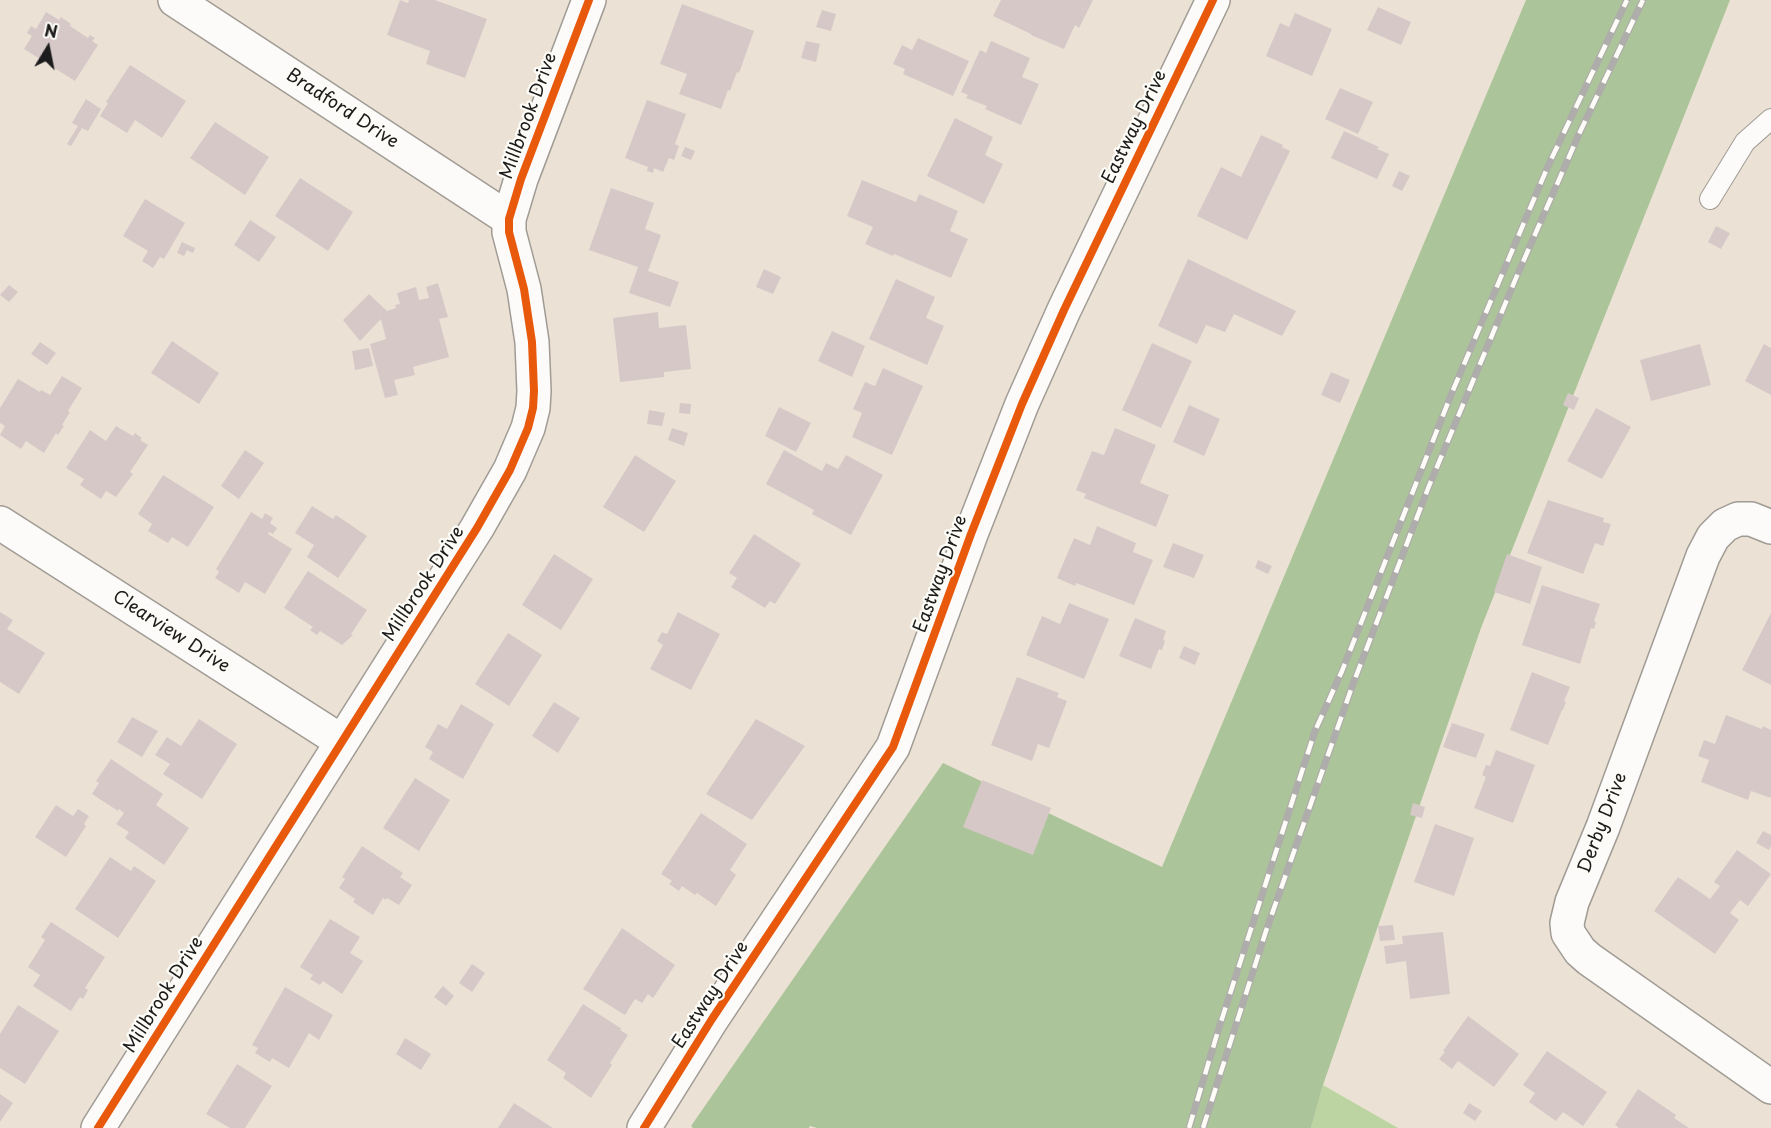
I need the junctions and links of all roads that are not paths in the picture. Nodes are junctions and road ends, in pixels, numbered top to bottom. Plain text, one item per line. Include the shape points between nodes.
1 (175, 0) edge
2 (589, 0) edge
3 (1213, 0) edge
4 (1771, 119) edge
5 (1710, 199) dead end
6 (509, 219) junction
7 (0, 523) edge
8 (1771, 527) edge
9 (341, 741) junction
10 (1771, 1087) edge
11 (98, 1128) edge
12 (644, 1128) edge

1 - 6 street, Bradford Drive
2 - 6 street, Millbrook Drive
3 - 12 street, Eastway Drive via 1022,404 893,747 712,1018
4 - 5 lane via 1745,142
6 - 9 street, Millbrook Drive via 532,342 534,392 528,428 510,470 477,528
7 - 9 street, Clearview Drive
8 - 10 street, Derby Drive via 1738,519 1713,537 1703,556 1567,923 1568,933 1589,959
9 - 11 street, Millbrook Drive

